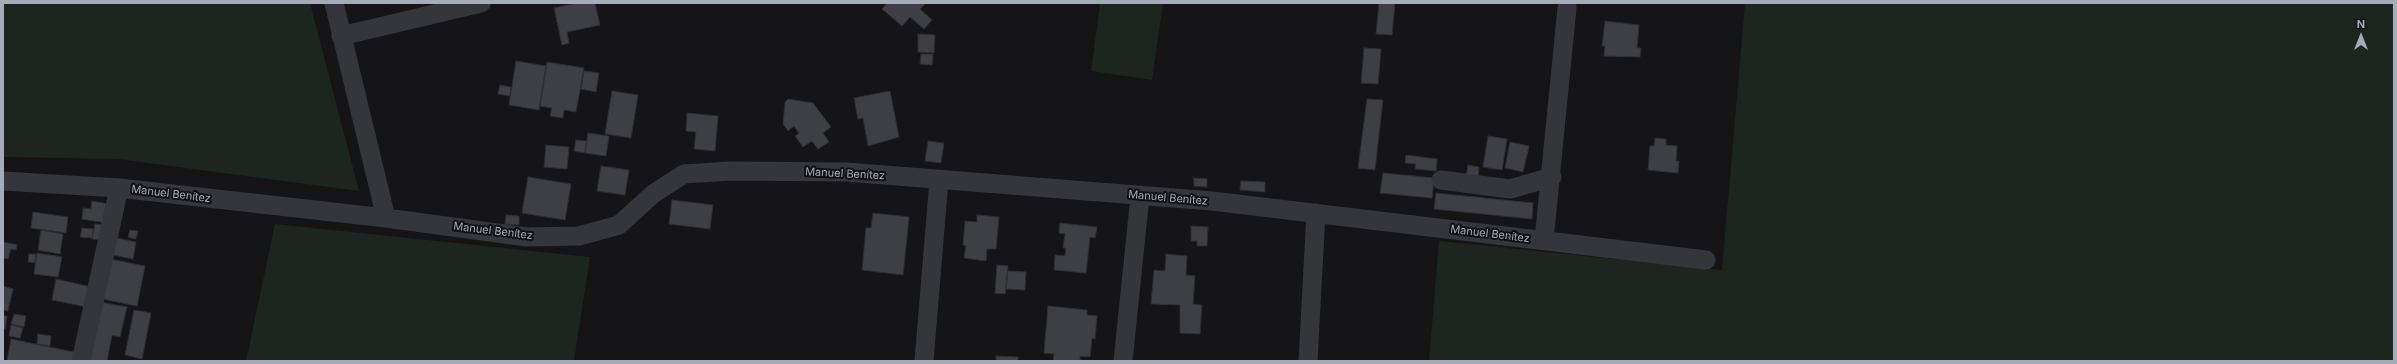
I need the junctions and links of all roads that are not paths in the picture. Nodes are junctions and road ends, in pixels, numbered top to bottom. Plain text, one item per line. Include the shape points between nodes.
1 (334, 3) edge
2 (481, 3) edge
3 (1567, 8) dead end
4 (340, 36) junction
5 (1552, 177) junction
6 (939, 180) junction
7 (1441, 180) dead end
8 (3, 181) edge
9 (119, 188) junction
10 (1140, 196) junction
11 (1316, 213) junction
12 (386, 218) junction
13 (1544, 240) junction
14 (1706, 260) dead end
15 (81, 361) edge
16 (924, 361) edge
17 (1123, 361) edge
18 (1308, 361) edge

1 - 4 street
2 - 4 street
3 - 5 street
4 - 12 street
5 - 7 street via 1510,189
5 - 13 street
6 - 10 street, Manuel Benítez
6 - 12 street, Manuel Benítez via 847,172 730,171 684,174 653,194 619,225 579,236 527,237
6 - 16 street
8 - 9 street, Manuel Benítez
9 - 12 street, Manuel Benítez
9 - 15 street
10 - 11 street, Manuel Benítez
10 - 17 street
11 - 13 street, Manuel Benítez
11 - 18 street
13 - 14 street, Manuel Benítez

